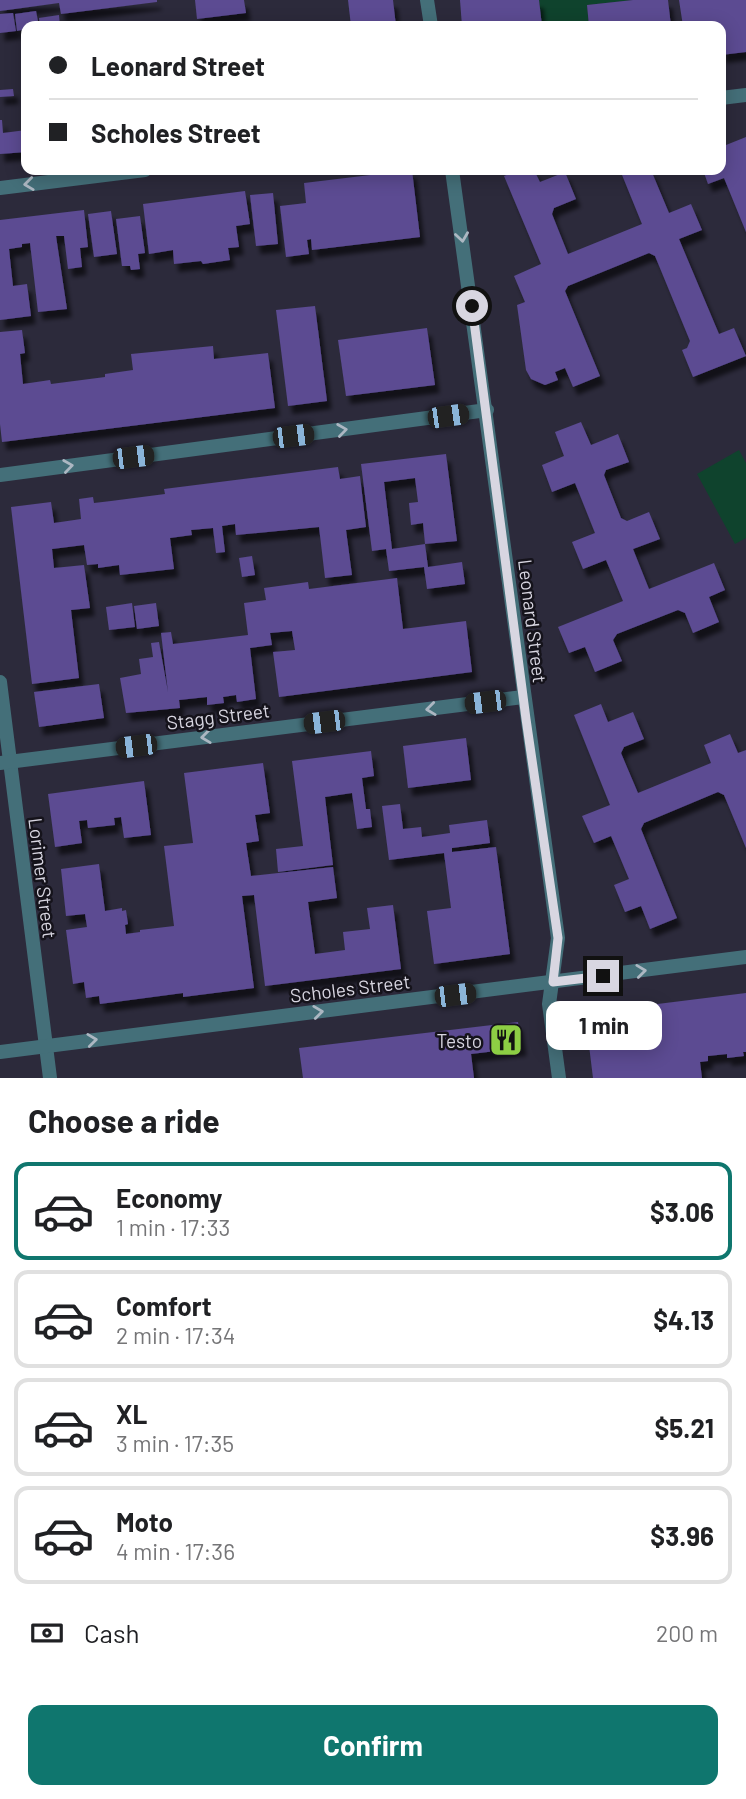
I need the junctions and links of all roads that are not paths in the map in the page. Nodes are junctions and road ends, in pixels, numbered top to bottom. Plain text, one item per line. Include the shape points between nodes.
1 (428, 0) edge
2 (430, 21) edge
3 (746, 95) edge
4 (726, 97) edge
5 (105, 175) edge
6 (453, 175) edge
7 (0, 188) edge
8 (487, 410) junction
9 (0, 475) edge
10 (0, 682) edge
11 (523, 697) junction
12 (5, 763) edge
13 (746, 957) edge
14 (553, 982) junction
15 (46, 1046) junction
16 (0, 1052) edge
17 (50, 1078) edge
18 (559, 1078) edge

1 - 2 street
3 - 4 street
5 -> 7 street
6 -> 8 street, Leonard Street
9 -> 8 street
8 - 11 street, Leonard Street
10 - 12 street, Lorimer Street
11 -> 12 street, Stagg Street
11 - 14 street, Leonard Street via 558,938
12 - 15 street, Lorimer Street
14 -> 13 street, Scholes Street
15 -> 14 street, Scholes Street
14 - 18 street, Leonard Street via 550,1004
15 - 16 street, Scholes Street
15 - 17 street, Lorimer Street

